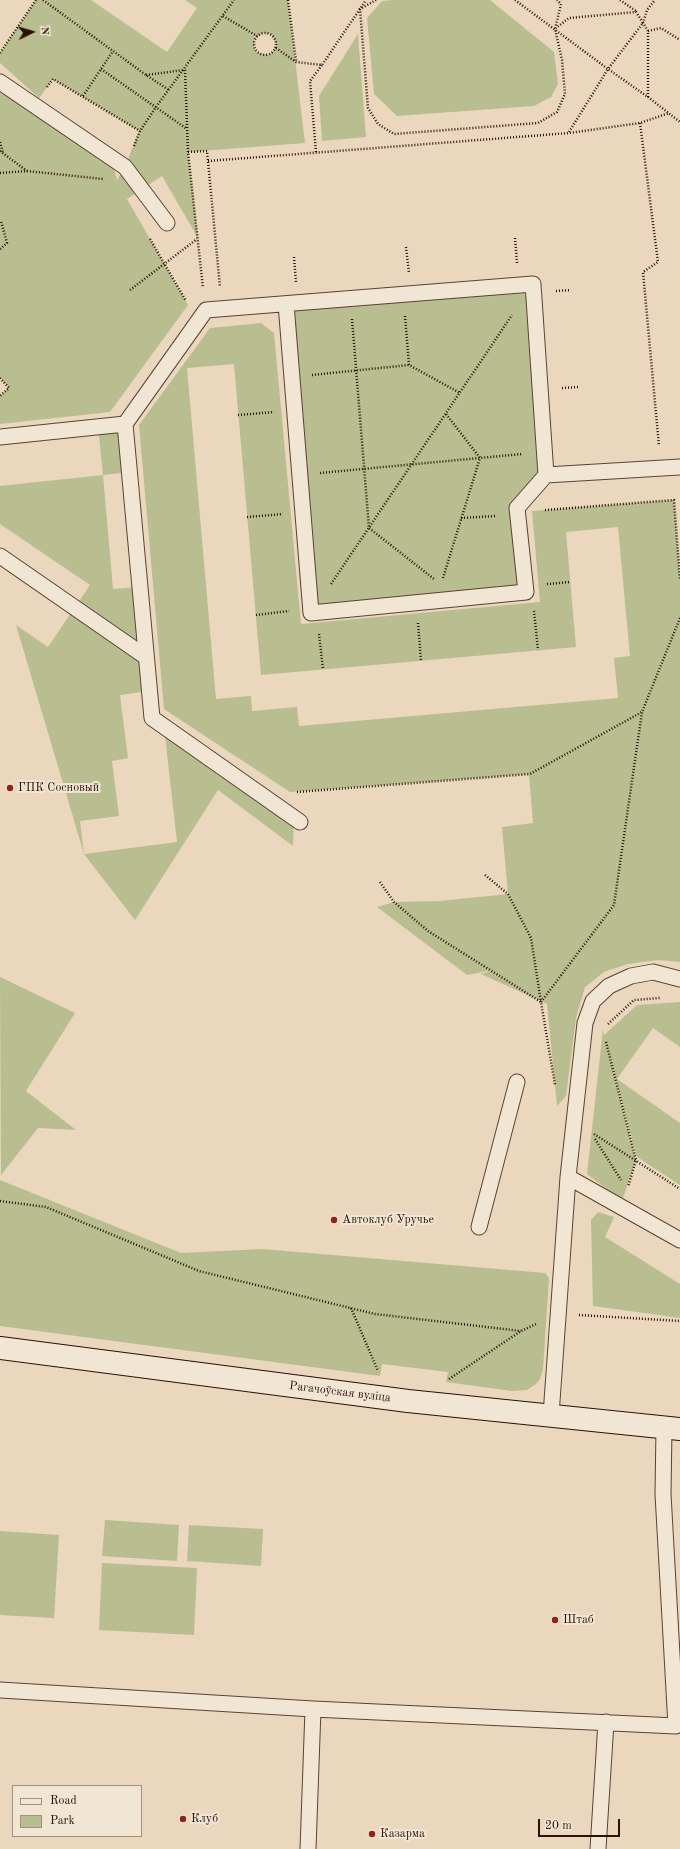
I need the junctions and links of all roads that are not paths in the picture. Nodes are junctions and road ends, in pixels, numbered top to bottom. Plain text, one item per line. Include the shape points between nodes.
1 (0, 82) edge
2 (167, 223) dead end
3 (286, 304) junction
4 (125, 424) junction
5 (0, 437) edge
6 (680, 467) edge
7 (546, 475) junction
8 (0, 556) edge
9 (146, 657) junction
10 (300, 822) dead end
11 (680, 979) edge
12 (517, 1082) dead end
13 (568, 1178) junction
14 (479, 1227) dead end
15 (680, 1240) edge
16 (0, 1348) edge
17 (551, 1415) junction
18 (672, 1429) edge
19 (0, 1690) edge
20 (313, 1709) junction
21 (606, 1722) junction
22 (308, 1849) edge
23 (598, 1849) edge

1 - 2 lane via 125,167
3 - 4 lane via 206,310
3 - 7 lane via 533,284
3 - 7 lane via 311,613 526,592 517,508
4 - 5 lane
4 - 9 lane
6 - 7 lane
8 - 9 lane
9 - 10 lane via 152,718
11 - 13 lane via 653,972 631,976 609,986 593,1001 585,1023
12 - 14 lane
13 - 15 lane
13 - 17 lane
16 - 17 street, Рагачоўская вуліца via 408,1401
17 - 18 street, Рагачоўская вуліца
18 - 21 lane via 663,1494 676,1726
19 - 20 lane
20 - 21 lane
20 - 22 lane
21 - 23 lane

